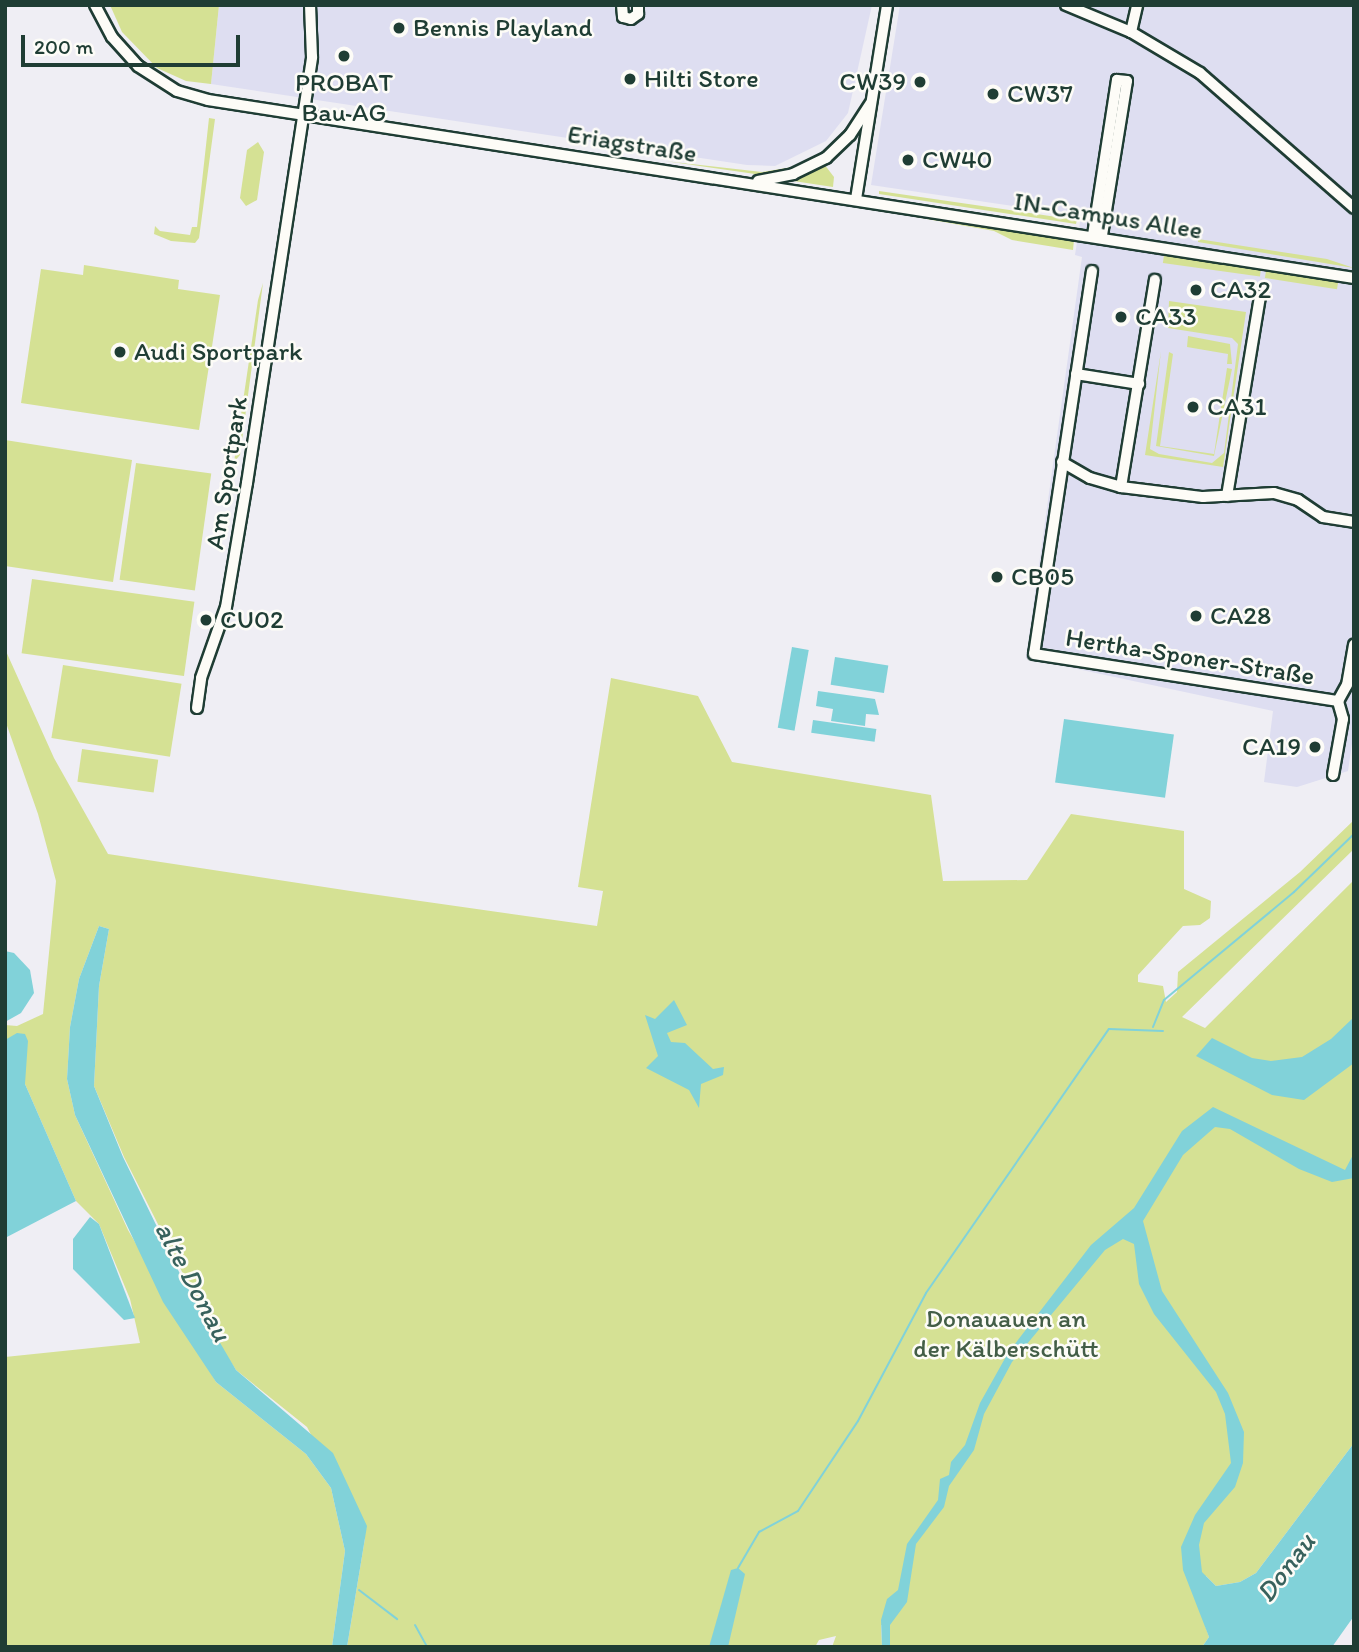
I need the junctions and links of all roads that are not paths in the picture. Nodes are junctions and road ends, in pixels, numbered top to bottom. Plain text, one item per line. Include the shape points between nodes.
1 (95, 5) edge
2 (310, 5) edge
3 (622, 5) edge
4 (638, 5) edge
5 (887, 5) edge
6 (1066, 5) edge
7 (1137, 5) edge
8 (1132, 32) junction
9 (872, 100) junction
10 (303, 116) junction
11 (747, 183) junction
12 (856, 199) junction
13 (1354, 208) edge
14 (1097, 236) junction
15 (1092, 271) dead end
16 (1354, 278) edge
17 (1155, 280) dead end
18 (1260, 296) dead end
19 (1076, 373) junction
20 (1139, 383) junction
21 (1062, 462) junction
22 (1121, 487) junction
23 (1227, 496) junction
24 (1354, 522) edge
25 (1354, 645) edge
26 (1338, 701) junction
27 (197, 708) dead end
28 (1333, 775) dead end

1 - 10 street, Eriagstraße via 112,37 144,71 177,91
2 - 10 street, Am Sportpark via 314,41
3 - 4 street via 623,17 631,19 638,14
5 - 9 street
6 - 8 street
7 - 8 street
8 - 13 street via 1200,73
9 - 11 street via 850,135 825,158 793,174
9 - 12 street
10 - 11 street, Eriagstraße
10 - 27 street, Am Sportpark via 226,607 201,678
11 - 12 street, Eriagstraße
12 - 14 street, IN-Campus Allee
14 - 14 street via 1126,81 1117,80
14 - 16 street, IN-Campus Allee
15 - 19 street
17 - 20 street
18 - 23 street
19 - 20 street
19 - 21 street
20 - 22 street
21 - 22 street via 1090,478
21 - 26 street, Hertha-Sponer-Straße via 1034,654
22 - 23 street
23 - 24 street via 1274,493 1298,500 1323,517
25 - 26 street via 1347,685
26 - 28 street via 1343,719

